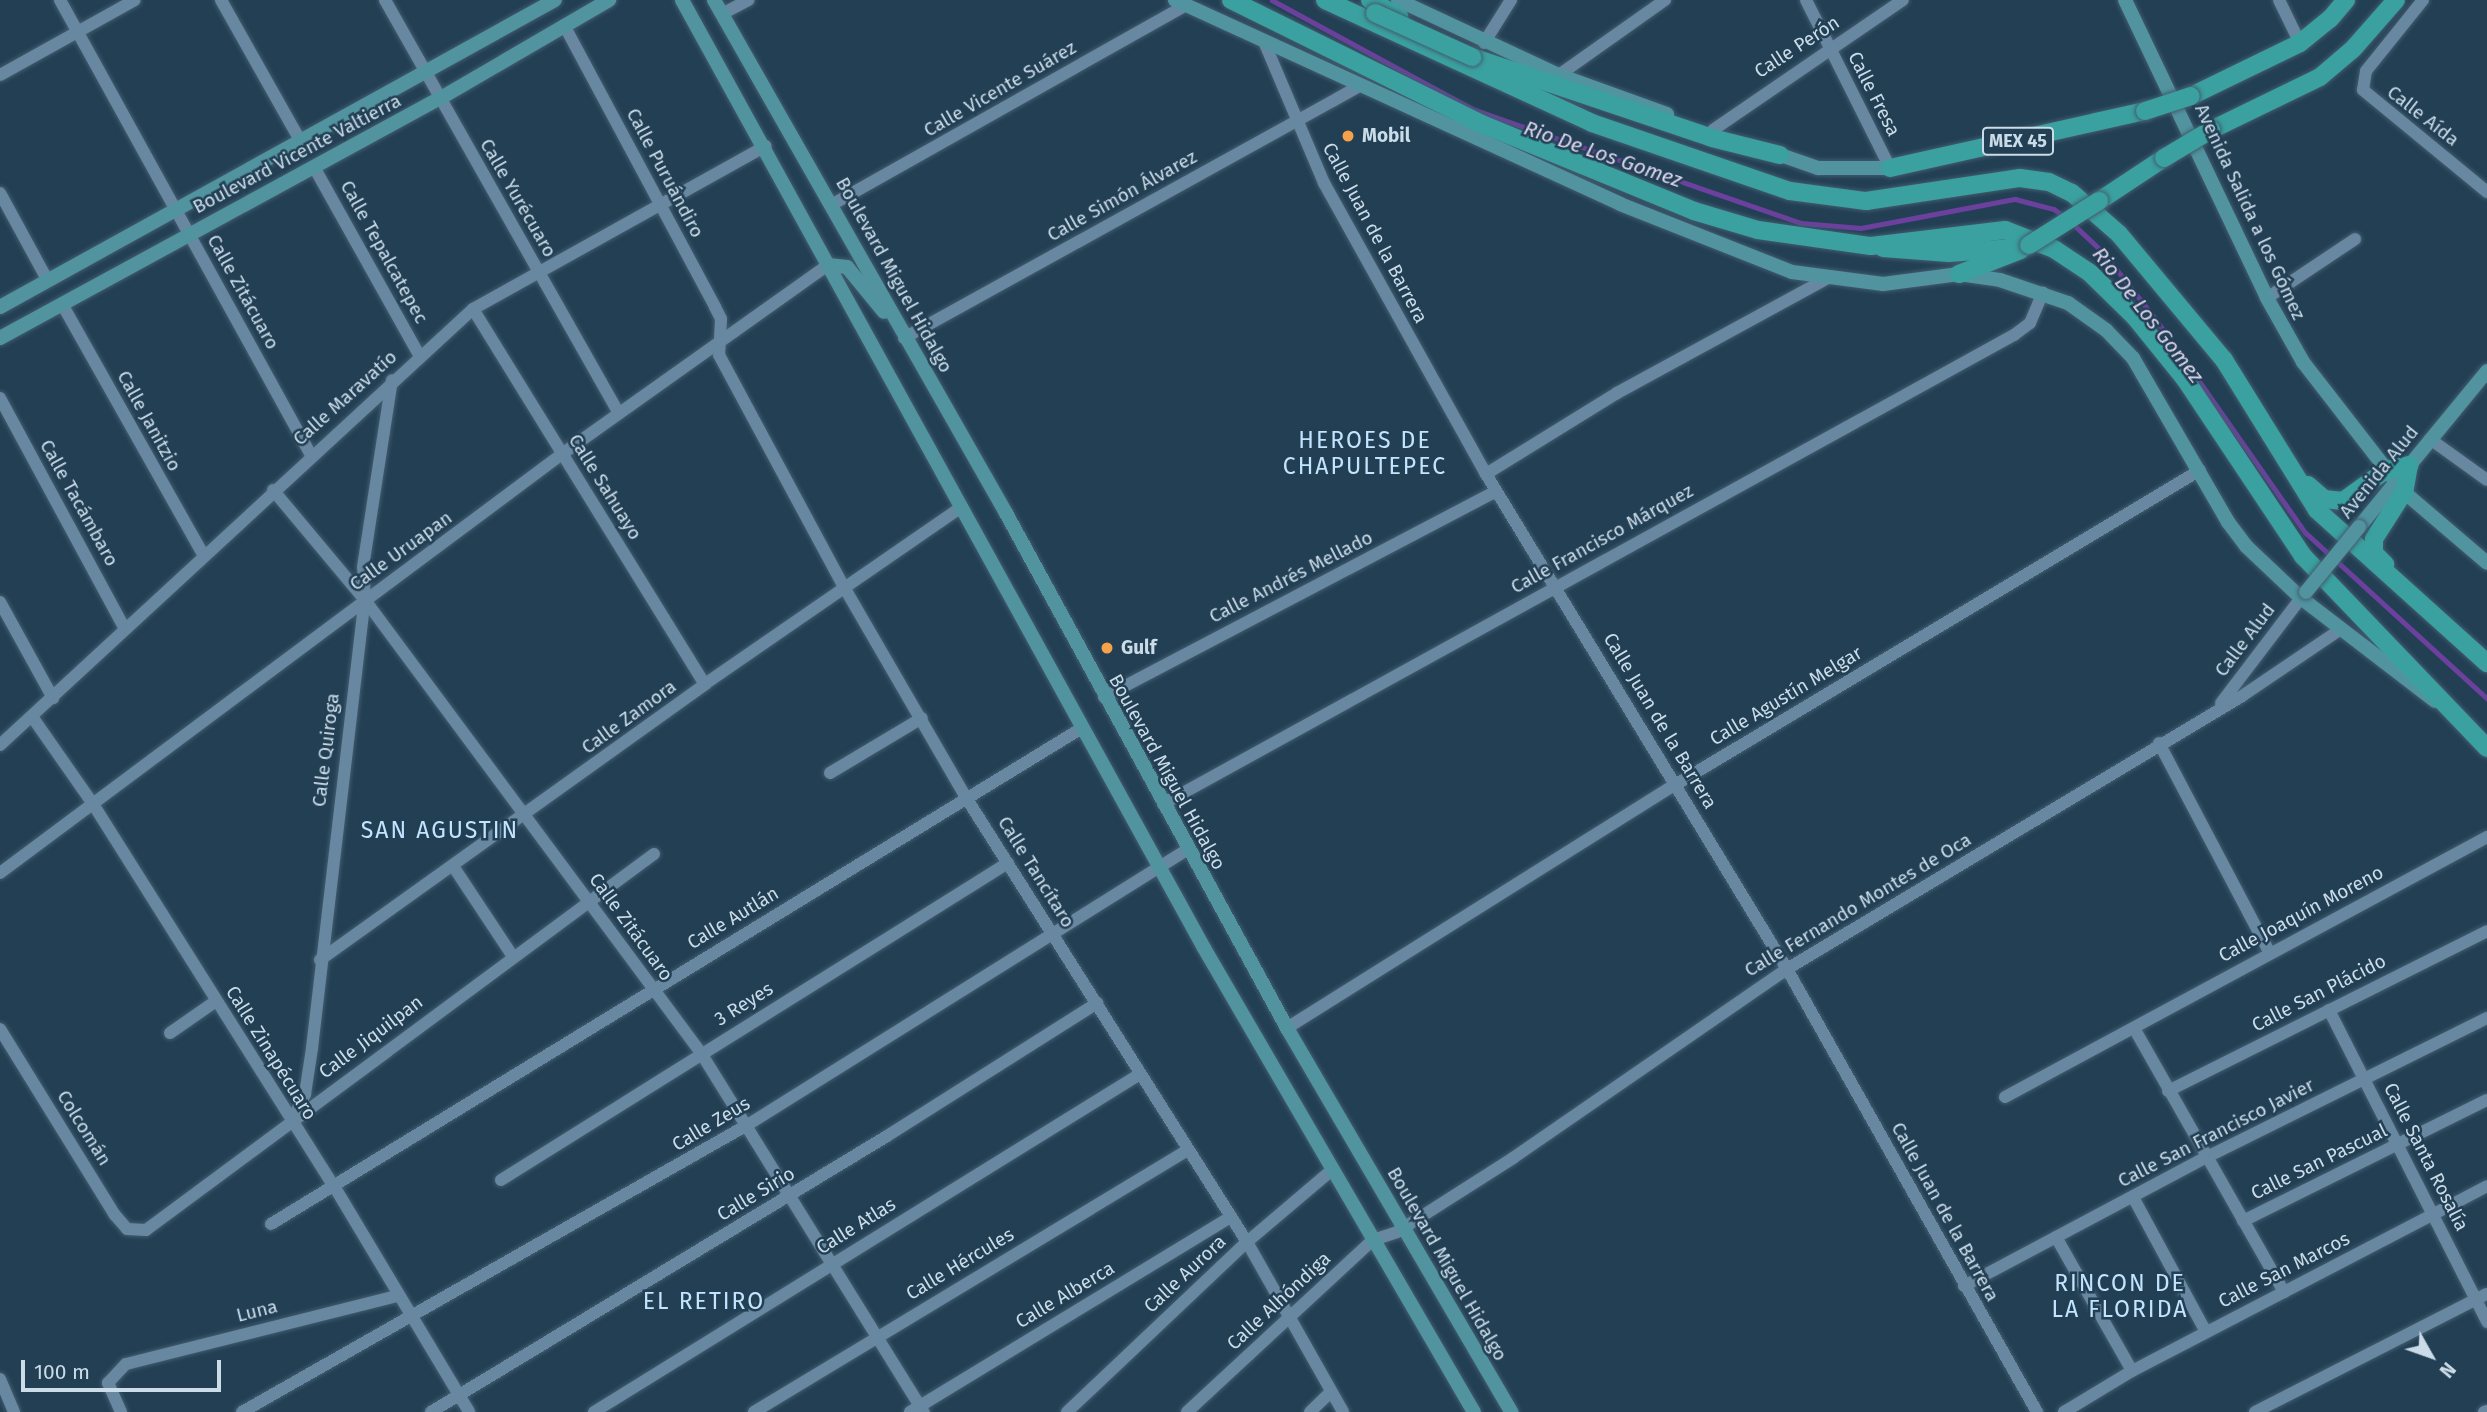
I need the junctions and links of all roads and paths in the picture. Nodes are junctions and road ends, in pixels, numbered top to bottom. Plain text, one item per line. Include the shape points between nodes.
1 (60, 0) edge
2 (135, 0) edge
3 (221, 0) edge
4 (386, 0) edge
5 (553, 0) edge
6 (610, 0) edge
7 (667, 0) edge
8 (714, 0) edge
9 (748, 0) edge
10 (1231, 0) edge
11 (1325, 0) edge
12 (1349, 0) edge
13 (1398, 0) edge
14 (1511, 0) edge
15 (1665, 0) edge
16 (1806, 0) edge
17 (1903, 0) edge
18 (2125, 0) edge
19 (2279, 0) edge
20 (2346, 0) edge
21 (2396, 0) edge
22 (2423, 0) edge
23 (1180, 3) edge
24 (685, 5) edge
25 (1372, 7) edge
26 (722, 14) junction
27 (564, 25) junction
28 (77, 32) junction
29 (1484, 43) junction
30 (2300, 43) junction
31 (1265, 44) junction
32 (1829, 50) junction
33 (426, 72) junction
34 (0, 75) edge
35 (1559, 75) junction
36 (1499, 83) junction
37 (1358, 87) junction
38 (2182, 96) junction
39 (439, 99) junction
40 (1296, 124) junction
41 (1713, 130) junction
42 (301, 142) junction
43 (766, 146) junction
44 (1780, 155) junction
45 (314, 167) junction
46 (1891, 168) junction
47 (2487, 192) edge
48 (0, 193) edge
49 (659, 203) junction
50 (833, 204) junction
51 (177, 212) junction
52 (188, 234) junction
53 (2355, 239) dead end
54 (1871, 246) junction
55 (2027, 246) junction
56 (828, 265) junction
57 (538, 272) junction
58 (1959, 274) junction
59 (1828, 278) junction
60 (48, 281) junction
61 (2043, 293) junction
62 (2266, 298) junction
63 (62, 304) junction
64 (0, 307) edge
65 (473, 309) junction
66 (900, 331) junction
67 (0, 338) edge
68 (719, 341) junction
69 (419, 355) junction
70 (2224, 360) junction
71 (2487, 371) edge
72 (392, 380) junction
73 (0, 398) edge
74 (619, 413) junction
75 (2430, 439) junction
76 (311, 454) junction
77 (562, 454) junction
78 (2409, 465) junction
79 (2200, 470) junction
80 (1486, 474) junction
81 (2487, 480) edge
82 (2395, 481) junction
83 (272, 491) junction
84 (1496, 491) junction
85 (962, 507) junction
86 (204, 556) junction
87 (2487, 563) edge
88 (1557, 586) junction
89 (844, 587) junction
90 (2304, 595) junction
91 (365, 600) junction
92 (0, 602) edge
93 (124, 627) junction
94 (2341, 629) junction
95 (2487, 661) edge
96 (705, 684) junction
97 (1104, 697) junction
98 (53, 698) junction
99 (2219, 705) junction
100 (2457, 717) junction
101 (33, 718) junction
102 (922, 718) junction
103 (1082, 729) junction
104 (2159, 743) junction
105 (0, 745) edge
106 (2487, 748) edge
107 (830, 773) dead end
108 (1675, 785) junction
109 (967, 799) junction
110 (93, 804) junction
111 (1163, 804) junction
112 (527, 815) junction
113 (2487, 837) edge
114 (1188, 849) junction
115 (653, 854) dead end
116 (1008, 863) junction
117 (453, 866) junction
118 (1159, 866) junction
119 (0, 873) edge
120 (588, 902) junction
121 (2487, 930) edge
122 (1053, 935) junction
123 (2269, 952) junction
124 (512, 955) junction
125 (320, 960) junction
126 (1787, 969) junction
127 (653, 989) junction
128 (216, 1000) junction
129 (1097, 1003) junction
130 (2329, 1010) junction
131 (2487, 1017) edge
132 (0, 1028) edge
133 (1287, 1028) junction
134 (2134, 1028) junction
135 (170, 1033) dead end
136 (701, 1053) junction
137 (1140, 1074) junction
138 (2365, 1080) junction
139 (2168, 1091) junction
140 (2005, 1097) dead end
141 (2487, 1100) edge
142 (290, 1122) junction
143 (750, 1124) junction
144 (2397, 1146) junction
145 (1188, 1150) junction
146 (2207, 1157) junction
147 (1333, 1169) junction
148 (501, 1180) dead end
149 (334, 1186) junction
150 (2487, 1186) edge
151 (793, 1194) junction
152 (2133, 1197) junction
153 (2433, 1215) junction
154 (1231, 1217) junction
155 (2243, 1221) junction
156 (271, 1224) dead end
157 (1404, 1228) junction
158 (146, 1230) joint
159 (2056, 1237) junction
160 (1373, 1240) junction
161 (1247, 1242) junction
162 (834, 1263) junction
163 (1964, 1286) junction
164 (2284, 1292) junction
165 (397, 1296) junction
166 (2481, 1297) edge
167 (412, 1319) junction
168 (1287, 1319) junction
169 (2487, 1322) edge
170 (2206, 1332) junction
171 (877, 1335) junction
172 (2132, 1371) junction
173 (0, 1379) edge
174 (1331, 1392) junction
175 (458, 1396) junction
176 (918, 1410) edge
177 (14, 1412) edge
178 (121, 1412) edge
179 (242, 1412) edge
180 (431, 1412) edge
181 (469, 1412) edge
182 (594, 1412) edge
183 (754, 1412) edge
184 (1067, 1412) edge
185 (1187, 1412) edge
186 (1310, 1412) edge
187 (1343, 1412) edge
188 (1474, 1412) edge
189 (1511, 1412) edge
190 (2037, 1412) edge
191 (2064, 1412) edge
192 (2255, 1412) edge

1 - 28 street, Calle Zitácuaro
2 - 28 street
3 - 42 street
4 - 33 street, Calle Yurécuaro
5 - 33 main road, Boulevard Vicente Valtierra
6 - 27 main road, Boulevard Vicente Valtierra
7 - 24 main road
8 - 26 main road, Boulevard Miguel Hidalgo
9 - 26 street
10 - 54 main road via 1482,124 1694,211 1758,230
11 - 36 main road
12 - 25 main road
13 - 29 main road, MEX 45
14 - 29 street
15 - 35 street
16 - 32 street, Calle Fresa
17 - 32 street, Calle Perón
18 - 38 main road, Avenida Salida a los Gómez
19 - 30 street
20 - 30 main road, MEX 45
21 - 55 main road, bridge via 2353,49 2320,77 2211,130
22 - 47 street, Calle Aída via 2362,81 2368,98
23 - 31 main road
23 - 50 street, Calle Vicente Suárez
24 - 43 main road
25 - 36 main road
25 - 44 main road, bridge via 1472,57 1712,138
26 - 50 main road, Boulevard Miguel Hidalgo
27 - 39 main road, Boulevard Vicente Valtierra
27 - 49 street, Calle Puruándiro
28 - 34 street
28 - 51 street, Calle Zitácuaro
29 - 35 main road, MEX 45
30 - 38 main road, MEX 45
31 - 37 main road
31 - 40 street, Calle Juan de la Barrera
32 - 41 street, Calle Perón
32 - 46 street, Calle Fresa
33 - 39 street, Calle Yurécuaro
33 - 42 main road, Boulevard Vicente Valtierra
35 - 41 main road, MEX 45
36 - 70 main road via 1657,148 1812,196 1867,201 1991,180 2049,182 2072,192 2119,234
37 - 40 street, Calle Simón Álvarez
37 - 59 main road via 1739,254
38 - 46 main road, MEX 45, bridge via 2145,111
38 - 62 main road, Avenida Salida a los Gómez
39 - 45 main road, Boulevard Vicente Valtierra
39 - 57 street, Calle Yurécuaro
40 - 66 street, Calle Simón Álvarez
40 - 80 street, Calle Juan de la Barrera
41 - 44 main road, MEX 45
42 - 51 main road, Boulevard Vicente Valtierra
43 - 49 street, Calle Maravatío
43 - 56 main road
44 - 46 main road, MEX 45 via 1832,169
45 - 52 main road, Boulevard Vicente Valtierra
45 - 69 street, Calle Tepalcatepec
48 - 60 street
49 - 57 street, Calle Maravatío
49 - 68 street, Calle Puruándiro via 721,319
50 - 66 main road, Boulevard Miguel Hidalgo
51 - 52 street, Calle Zitácuaro
51 - 60 main road, Boulevard Vicente Valtierra
52 - 63 main road, Boulevard Vicente Valtierra
52 - 76 street, Calle Zitácuaro
53 - 62 street
54 - 55 main road via 1924,253
54 - 100 main road via 2005,230 2036,239 2090,273 2165,351 2303,556
55 - 58 main road
56 - 66 main road via 847,267
56 - 68 street, Calle Uruapan
56 - 85 main road
57 - 65 street, Calle Maravatío
57 - 74 street, Calle Yurécuaro
58 - 59 main road via 1883,284
58 - 61 main road
59 - 80 street via 1617,393
60 - 64 main road, Boulevard Vicente Valtierra
61 - 79 main road via 2092,318 2133,358
61 - 88 street, Calle Francisco Márquez via 2036,314 2023,329
62 - 82 main road, Avenida Salida a los Gómez via 2322,390
63 - 67 main road, Boulevard Vicente Valtierra
63 - 86 street, Calle Janitzio
65 - 69 street, Calle Maravatío
65 - 77 street, Calle Sahuayo
66 - 97 main road, Boulevard Miguel Hidalgo
68 - 74 street, Calle Uruapan
68 - 89 street, Calle Tancítaro via 719,355
69 - 72 street, Calle Maravatío
70 - 82 main road via 2257,401 2319,496 2332,501 2352,499
70 - 95 main road via 2317,510
71 - 75 main road, Avenida Alud
72 - 76 street, Calle Maravatío
72 - 91 street, Calle Quiroga via 370,513
73 - 93 street, Calle Tacámbaro
74 - 77 street, Calle Uruapan
75 - 78 main road, Avenida Alud
75 - 81 street
76 - 83 street, Calle Maravatío
77 - 91 street, Calle Uruapan
77 - 96 street, Calle Sahuayo
78 - 82 main road
78 - 82 main road
79 - 90 main road via 2240,539
79 - 108 street, Calle Agustín Melgar
80 - 84 street, Calle Juan de la Barrera
82 - 87 main road, Avenida Salida a los Gómez
82 - 90 main road, Avenida Alud, bridge
82 - 95 main road via 2375,553 2474,640
83 - 86 street, Calle Maravatío
83 - 91 street, Calle Zitácuaro
84 - 88 street, Calle Juan de la Barrera
84 - 97 street, Calle Andrés Mellado
85 - 89 street, Calle Zamora
85 - 103 main road
86 - 93 street, Calle Maravatío
88 - 108 street, Calle Juan de la Barrera
88 - 111 street, Calle Francisco Márquez
89 - 96 street, Calle Zamora
89 - 102 street, Calle Tancítaro
90 - 94 main road
90 - 99 street, Calle Alud
91 - 110 street, Calle Uruapan
91 - 112 street, Calle Zitácuaro
91 - 125 street, Calle Quiroga
92 - 98 street
93 - 98 street, Calle Maravatío
94 - 99 street, Calle Fernando Montes de Oca via 2242,695
94 - 100 main road
96 - 112 street, Calle Zamora
97 - 111 main road, Boulevard Miguel Hidalgo
98 - 101 street, Calle Maravatío
99 - 104 street, Calle Fernando Montes de Oca
100 - 106 main road
101 - 105 street, Calle Maravatío
101 - 110 street, Calle Zinapécuaro
102 - 107 street
102 - 109 street, Calle Tancítaro
103 - 109 street, Calle Autlán
103 - 118 main road
104 - 123 street
104 - 126 street, Calle Fernando Montes de Oca
108 - 126 street, Calle Juan de la Barrera
108 - 133 street, Calle Agustín Melgar
109 - 116 street, Calle Tancítaro
109 - 127 street, Calle Autlán
110 - 119 street, Calle Uruapan
110 - 128 street, Calle Zinapécuaro
111 - 114 main road, Boulevard Miguel Hidalgo
112 - 117 street, Calle Zamora
112 - 120 street, Calle Zitácuaro
113 - 123 street, Calle Joaquín Moreno
114 - 118 street, Calle Zeus
114 - 133 main road, Boulevard Miguel Hidalgo
115 - 120 street, Calle Jiquilpan
116 - 122 street, Calle Tancítaro
116 - 136 street, 3 Reyes
117 - 124 street
117 - 125 street, Calle Zamora
118 - 122 street, Calle Zeus
118 - 147 main road
120 - 124 street, Calle Jiquilpan
120 - 127 street, Calle Zitácuaro
121 - 130 street, Calle San Plácido
122 - 129 street, Calle Tancítaro
122 - 143 street, Calle Zeus
123 - 134 street, Calle Joaquín Moreno
124 - 142 street, Calle Jiquilpan
125 - 142 street, Calle Quiroga via 308,1075
126 - 157 street, Calle Fernando Montes de Oca
126 - 163 street, Calle Juan de la Barrera
127 - 136 street, Calle Zitácuaro
127 - 149 street, Calle Autlán
128 - 135 street
128 - 142 street, Calle Zinapécuaro
129 - 137 street, Calle Tancítaro
129 - 151 street, Calle Sirio
130 - 138 street, Calle Santa Rosalía
130 - 139 street, Calle San Plácido
131 - 138 street, Calle San Francisco Javier
132 - 158 street, Colcomán via 115,1215 127,1229
133 - 157 main road, Boulevard Miguel Hidalgo
134 - 139 street
134 - 140 street, Calle Joaquín Moreno
136 - 143 street, Calle Zitácuaro
136 - 148 street, 3 Reyes
137 - 145 street, Calle Tancítaro
137 - 162 street, Calle Atlas
138 - 144 street, Calle Santa Rosalía
138 - 146 street, Calle San Francisco Javier
139 - 146 street
141 - 144 street, Calle San Pascual
142 - 149 street, Calle Zinapécuaro
142 - 158 street, Calle Jiquilpan
143 - 151 street, Calle Zitácuaro
143 - 167 street, Calle Zeus
144 - 153 street, Calle Santa Rosalía
144 - 155 street, Calle San Pascual
145 - 154 street, Calle Tancítaro
145 - 171 street, Calle Hércules
146 - 152 street, Calle San Francisco Javier
146 - 155 street
147 - 160 main road
147 - 161 street, Calle Aurora
149 - 156 street, Calle Autlán
149 - 165 street, Calle Zinapécuaro
150 - 153 street, Calle San Marcos
151 - 162 street, Calle Zitácuaro
151 - 175 street, Calle Sirio
152 - 159 street, Calle San Francisco Javier
152 - 170 street
153 - 164 street, Calle San Marcos
153 - 166 street, Calle Santa Rosalía
154 - 161 street, Calle Tancítaro
154 - 176 street, Calle Alberca
155 - 164 street
157 - 160 street, Calle Alhóndiga
157 - 189 main road, Boulevard Miguel Hidalgo
159 - 163 street, Calle San Francisco Javier
159 - 172 street
160 - 168 street, Calle Alhóndiga
160 - 188 main road
161 - 168 street, Calle Tancítaro
161 - 184 street, Calle Aurora
162 - 171 street, Calle Zitácuaro
162 - 182 street, Calle Atlas
163 - 190 street, Calle Juan de la Barrera
164 - 170 street, Calle San Marcos
165 - 167 street, Calle Zinapécuaro
165 - 178 street, Luna via 126,1364 108,1383
166 - 169 street, Calle Santa Rosalía
166 - 192 street
167 - 175 street, Calle Zinapécuaro
167 - 179 street, Calle Zeus
168 - 174 street, Calle Tancítaro
168 - 185 street, Calle Alhóndiga
170 - 172 street, Calle San Marcos
171 - 176 street, Calle Zitácuaro
171 - 183 street, Calle Hércules
172 - 191 street, Calle San Marcos
173 - 177 street
174 - 186 street
174 - 187 street, Calle Tancítaro
175 - 180 street, Calle Sirio
175 - 181 street, Calle Zinapécuaro

